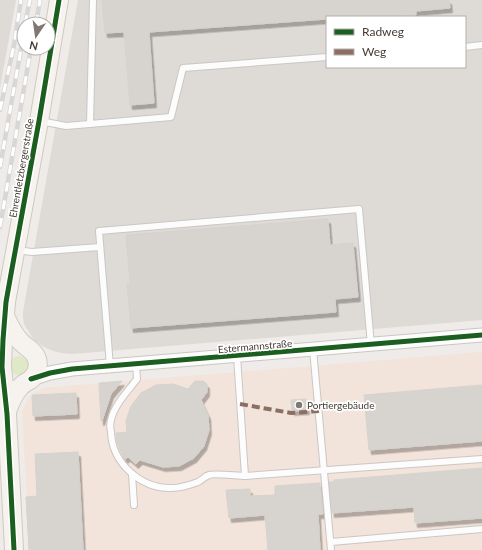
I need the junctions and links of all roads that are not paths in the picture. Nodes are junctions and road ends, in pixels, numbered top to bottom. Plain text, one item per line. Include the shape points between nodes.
1 (59, 0) edge
2 (93, 0) edge
3 (482, 45) edge
4 (466, 47) edge
5 (326, 57) edge
6 (39, 121) junction
7 (90, 124) junction
8 (100, 247) junction
9 (15, 250) junction
10 (5, 316) junction
11 (482, 335) edge
12 (371, 345) junction
13 (314, 349) junction
14 (31, 351) junction
15 (237, 356) junction
16 (136, 364) junction
17 (110, 366) junction
18 (2, 367) junction
19 (72, 369) junction
20 (29, 381) junction
21 (7, 414) junction
22 (482, 459) edge
23 (324, 471) junction
24 (132, 474) junction
25 (245, 476) junction
26 (134, 505) dead end
27 (482, 529) edge
28 (331, 542) junction
29 (14, 550) edge
30 (331, 550) edge

1 - 6 street, Ehrentletzbergerstraße
2 - 7 lane
3 - 4 lane
5 - 7 lane via 183,68 171,117
6 - 7 lane via 66,126
6 - 9 street, Ehrentletzbergerstraße
8 - 9 lane via 32,252
8 - 12 lane via 99,230 359,209
8 - 17 lane
9 - 10 street, Ehrentletzbergerstraße
10 - 14 street via 15,335
10 - 18 street, Ehrentletzbergerstraße
11 - 12 street, Estermannstraße
12 - 13 street, Estermannstraße
13 - 15 street, Estermannstraße
13 - 23 lane
14 - 18 street via 23,347 13,348 3,357
14 - 19 street, Estermannstraße via 50,363
14 - 20 street, Ehrentletzbergerstraße via 38,366 36,374
15 - 16 street, Estermannstraße
15 - 25 lane
16 - 17 street, Estermannstraße
16 - 24 lane via 137,379 120,400 110,424 111,441 118,458
17 - 19 street, Estermannstraße
18 - 20 street via 10,380 16,383
18 - 21 street, Ehrentletzbergerstraße
19 - 20 street, Estermannstraße via 50,373
20 - 21 street, Ehrentletzbergerstraße via 13,395
21 - 29 street, Ehrentletzbergerstraße
22 - 23 lane
23 - 25 lane
23 - 28 lane
24 - 25 lane via 145,482 171,488 199,482 209,474
24 - 26 lane
27 - 28 lane
28 - 30 lane

